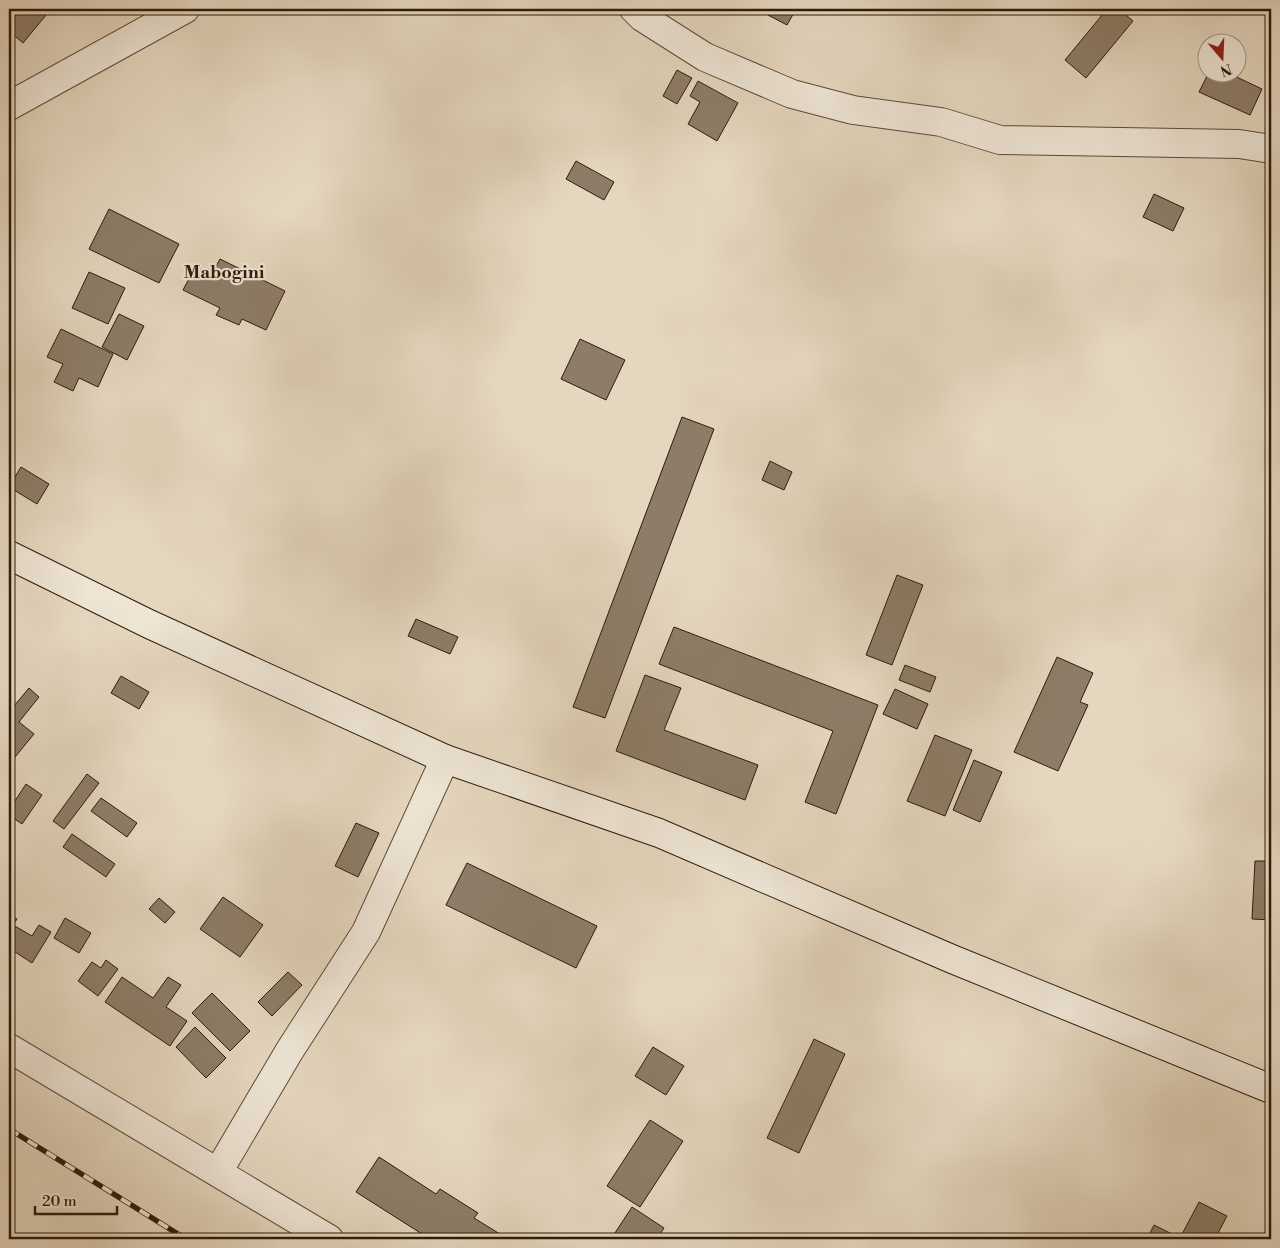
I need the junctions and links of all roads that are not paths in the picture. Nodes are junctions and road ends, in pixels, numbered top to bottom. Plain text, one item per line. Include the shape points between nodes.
1 (185, 9) edge
2 (634, 9) edge
3 (9, 106) edge
4 (1271, 149) edge
5 (9, 555) edge
6 (445, 759) junction
7 (9, 1048) edge
8 (1271, 1089) edge
9 (218, 1172) junction
10 (329, 1239) edge

1 - 3 street
2 - 4 street via 705,58 792,94 853,110 940,122 1000,140 1239,144
5 - 6 street via 149,624
6 - 8 street via 659,833 952,959
6 - 9 street via 366,932 290,1050
7 - 9 street
9 - 10 street

